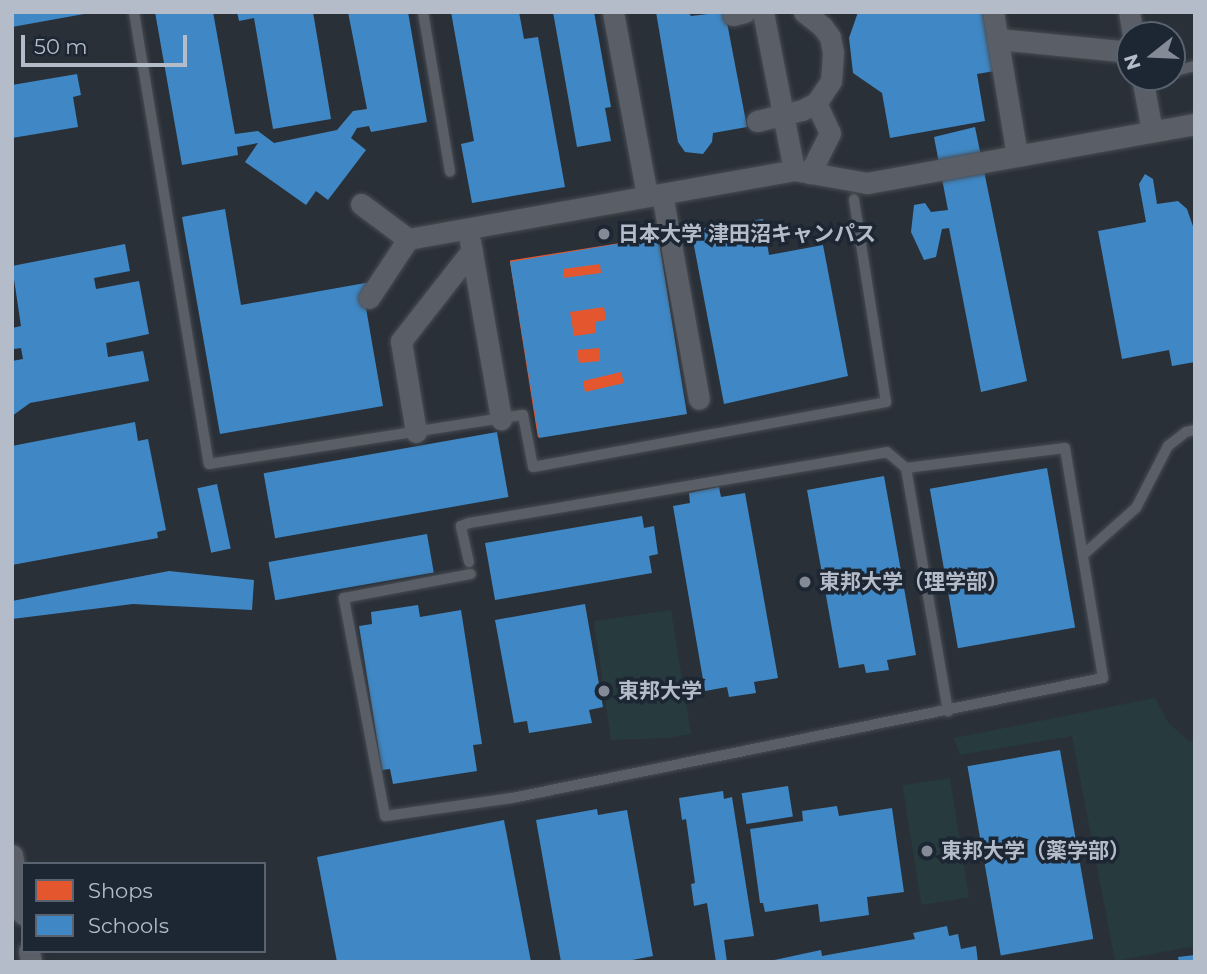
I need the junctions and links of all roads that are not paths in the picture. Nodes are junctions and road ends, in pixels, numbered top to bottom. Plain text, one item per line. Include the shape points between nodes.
1 (134, 12) edge
2 (424, 12) edge
3 (613, 12) edge
4 (763, 12) edge
5 (804, 12) edge
6 (993, 12) edge
7 (998, 39) junction
8 (1116, 51) edge
9 (1147, 91) edge
10 (816, 103) junction
11 (757, 121) dead end
12 (1195, 124) edge
13 (1152, 131) junction
14 (1017, 156) junction
15 (802, 171) junction
16 (450, 172) dead end
17 (655, 194) junction
18 (854, 200) dead end
19 (360, 204) dead end
20 (468, 228) junction
21 (408, 239) junction
22 (472, 250) junction
23 (369, 298) dead end
24 (699, 399) dead end
25 (501, 419) junction
26 (1195, 430) edge
27 (415, 432) junction
28 (906, 468) junction
29 (1083, 555) junction
30 (469, 562) dead end
31 (471, 574) dead end
32 (948, 710) junction
33 (12, 855) edge
34 (18, 902) edge

1 - 27 lane via 209,464
2 - 16 lane
3 - 17 street
4 - 15 street
5 - 10 street via 830,37 833,53 831,81
6 - 7 street
7 - 8 street
7 - 14 street
9 - 13 street
10 - 11 street
10 - 15 street via 830,133
12 - 13 street
13 - 14 street
14 - 15 street via 867,183
15 - 17 street
17 - 20 street
17 - 24 street
18 - 25 lane via 886,402 533,467 523,415
19 - 21 street
20 - 21 street
20 - 22 street
21 - 23 street
22 - 25 street
22 - 27 street via 401,341
25 - 27 lane
26 - 29 lane via 1168,446 1136,508
28 - 29 lane via 1065,448
28 - 30 lane via 887,452 469,523 461,526
28 - 32 lane
29 - 32 lane via 1102,678
31 - 32 lane via 344,598 385,817 512,798
33 - 34 street

